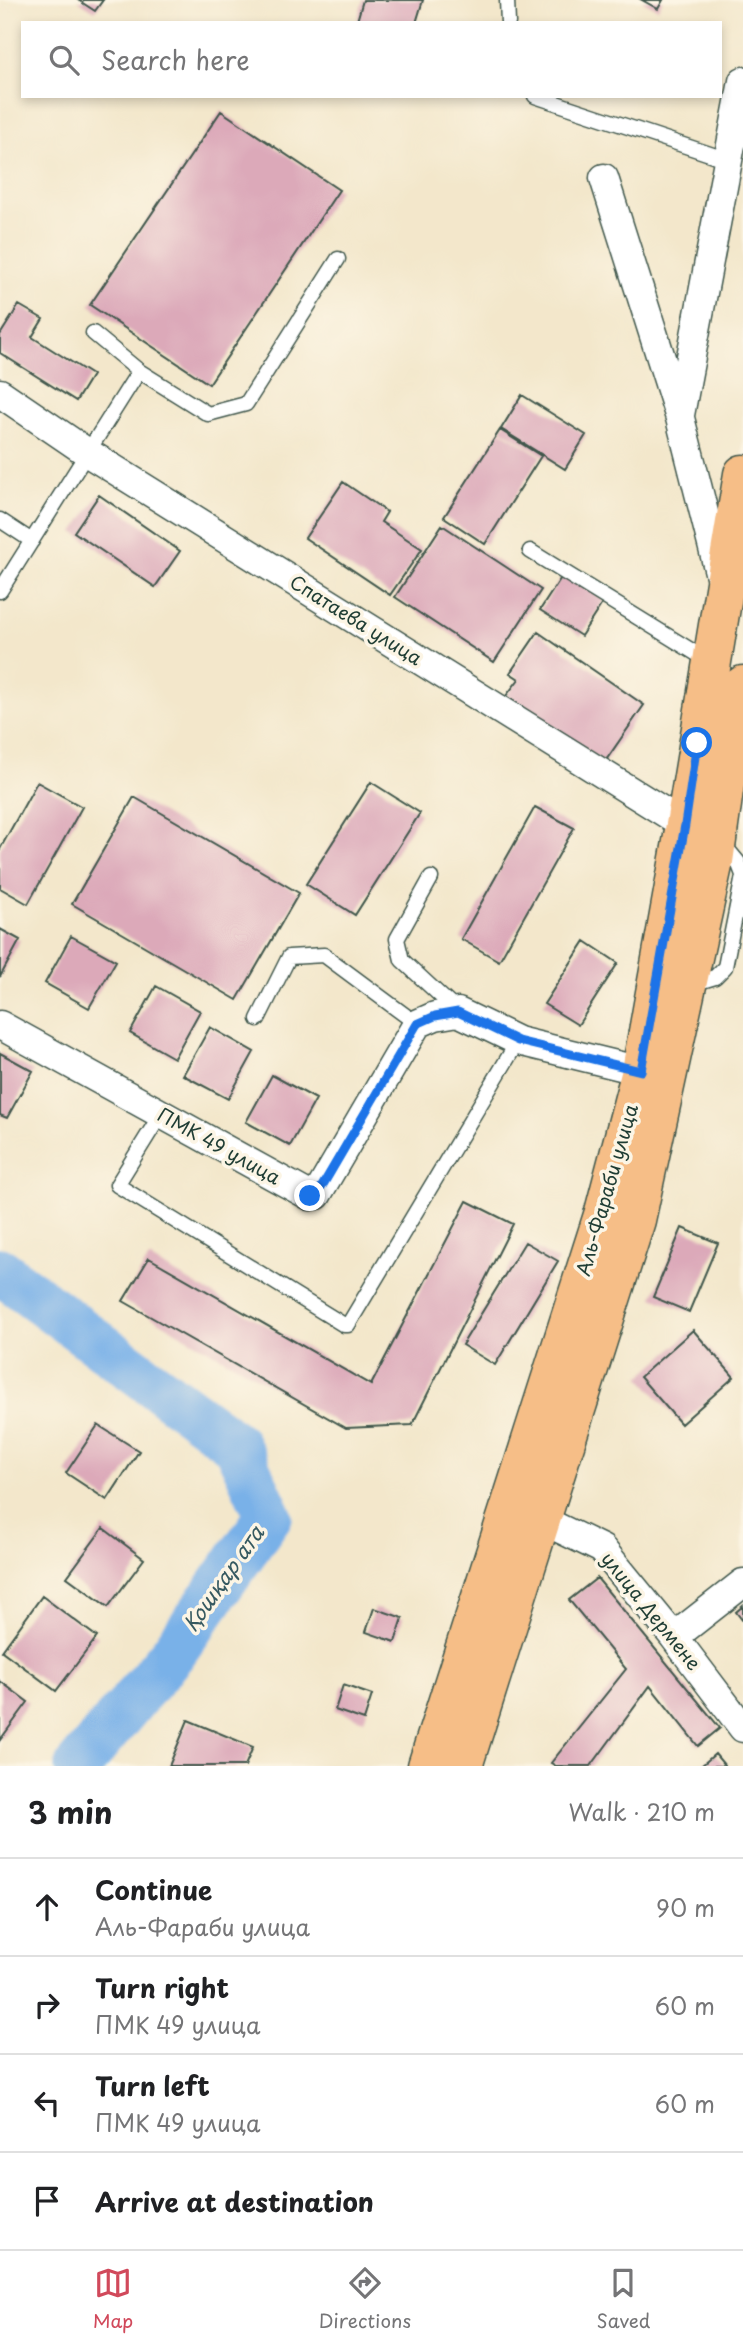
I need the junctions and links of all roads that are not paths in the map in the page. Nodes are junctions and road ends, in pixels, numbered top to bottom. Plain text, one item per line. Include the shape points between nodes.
1 (507, 0) edge
2 (508, 21) edge
3 (743, 81) edge
4 (541, 98) edge
5 (728, 160) junction
6 (604, 178) dead end
7 (338, 259) dead end
8 (93, 333) dead end
9 (139, 371) junction
10 (0, 393) edge
11 (680, 418) junction
12 (88, 453) junction
13 (743, 474) edge
14 (0, 520) edge
15 (32, 541) junction
16 (530, 551) dead end
17 (723, 590) junction
18 (0, 591) edge
19 (711, 663) junction
20 (743, 685) edge
21 (737, 750) edge
22 (701, 832) junction
23 (743, 875) edge
24 (431, 878) dead end
25 (687, 985) junction
26 (458, 1012) junction
27 (258, 1019) dead end
28 (417, 1024) junction
29 (0, 1025) edge
30 (518, 1041) junction
31 (641, 1071) junction
32 (161, 1114) junction
33 (540, 1520) junction
34 (743, 1583) edge
35 (674, 1637) junction
36 (743, 1728) edge
37 (427, 1766) edge
38 (463, 1766) edge

1 - 2 lane
3 - 5 street
4 - 5 lane
5 - 11 street
6 - 11 street
7 - 9 lane via 246,404 208,414
8 - 9 lane
9 - 12 lane
10 - 12 street, Спатаева улица
11 - 17 street
12 - 15 lane
12 - 22 street, Спатаева улица
13 - 17 main road, Аль-Фараби улица
14 - 15 lane
15 - 18 lane
16 - 19 lane
17 - 19 main road, Аль-Фараби улица
19 - 22 main road, Аль-Фараби улица
20 - 21 main road, Аль-Фараби улица
21 - 22 main road, Аль-Фараби улица
22 - 23 lane via 738,862
22 - 25 main road, Аль-Фараби улица
22 - 31 main road, Аль-Фараби улица
23 - 25 lane via 725,967 715,976
24 - 26 lane via 397,939 402,960
25 - 33 main road, Аль-Фараби улица via 636,1220
26 - 28 street
26 - 30 street
27 - 28 lane via 289,957 324,955
28 - 32 street, ПМК 49 улица via 317,1195 310,1196
29 - 32 street, ПМК 49 улица
30 - 31 street
30 - 32 lane via 348,1325 117,1185
31 - 37 main road, Аль-Фараби улица via 604,1212
33 - 35 street, улица Дермене via 602,1549
33 - 38 main road, Аль-Фараби улица
34 - 35 street
35 - 36 street, улица Дермене

